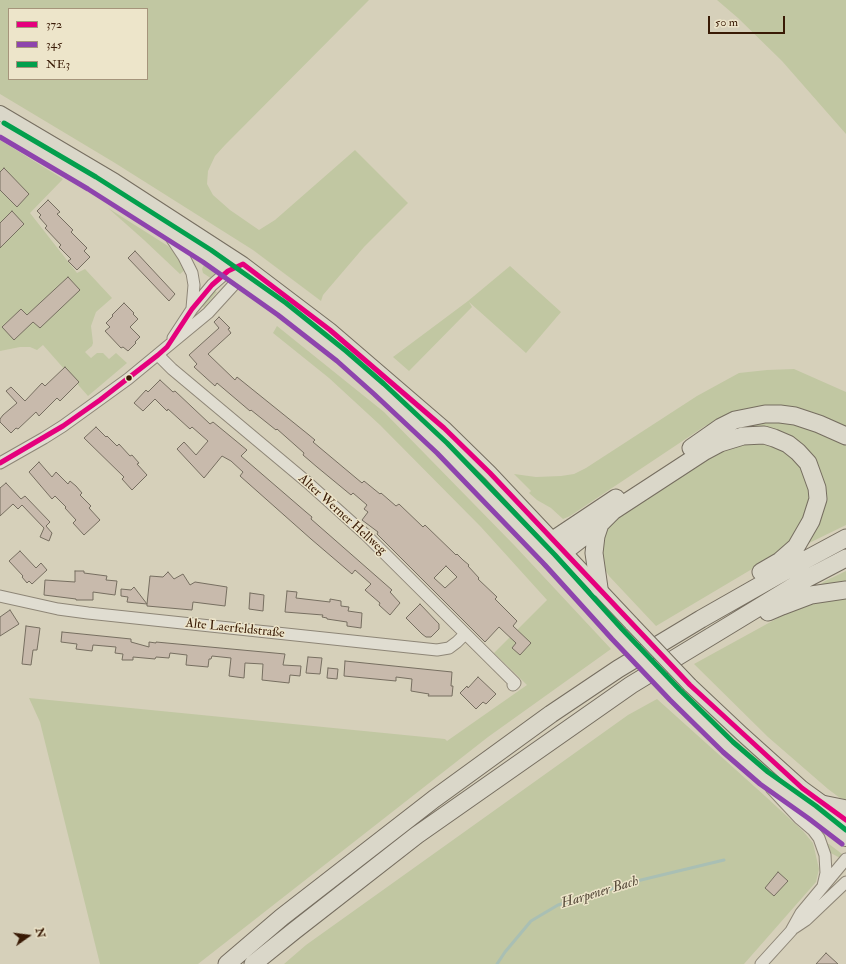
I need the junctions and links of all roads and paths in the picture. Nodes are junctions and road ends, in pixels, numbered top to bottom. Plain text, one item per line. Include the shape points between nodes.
1 (0, 113) edge
2 (0, 129) edge
3 (166, 229) junction
4 (243, 264) junction
5 (233, 275) junction
6 (192, 309) junction
7 (167, 346) junction
8 (158, 355) junction
9 (846, 436) edge
10 (0, 462) edge
11 (600, 524) junction
12 (846, 538) edge
13 (556, 551) junction
14 (846, 558) edge
15 (599, 588) junction
16 (846, 590) edge
17 (0, 596) edge
18 (701, 620) junction
19 (465, 634) junction
20 (513, 685) dead end
21 (631, 685) junction
22 (764, 778) junction
23 (822, 804) junction
24 (846, 809) edge
25 (846, 820) edge
26 (846, 839) edge
27 (846, 859) edge
28 (846, 882) edge
29 (823, 886) junction
30 (791, 931) junction
31 (227, 964) edge
32 (253, 964) edge
33 (761, 964) edge

1 - 4 main road via 115,181
2 - 3 main road
3 - 5 main road
3 - 6 street via 192,273
4 - 5 street
4 - 13 main road via 330,330 444,428 494,478
5 - 6 street via 212,285
5 - 7 street via 208,313
5 - 13 main road via 282,309 341,356
6 - 7 street
7 - 8 street
8 - 10 street via 63,426
8 - 19 street, Alter Werner Hellweg via 339,510
9 - 13 highway via 795,416 765,414 735,420 721,427
11 - 13 highway
11 - 15 highway via 594,553
11 - 18 highway via 613,511 720,443 743,436 764,435 788,444 798,452 808,463 817,488 818,499 806,532 796,547 780,561 726,593
12 - 18 highway
13 - 15 main road
13 - 22 main road, bridge via 616,634 728,747
14 - 21 highway via 802,581
15 - 23 main road, bridge via 690,685
16 - 21 highway via 811,595 782,606 754,620 660,678
17 - 19 street, Alte Laerfeldstraße via 88,614 437,650 449,648
18 - 31 highway via 618,669 524,734 282,917
19 - 20 street, Alter Werner Hellweg via 515,683
21 - 32 highway via 417,835
22 - 26 main road
22 - 29 street via 819,838 826,873
23 - 24 highway
23 - 25 main road
27 - 29 street
28 - 30 street
29 - 30 street via 801,913
30 - 33 street

